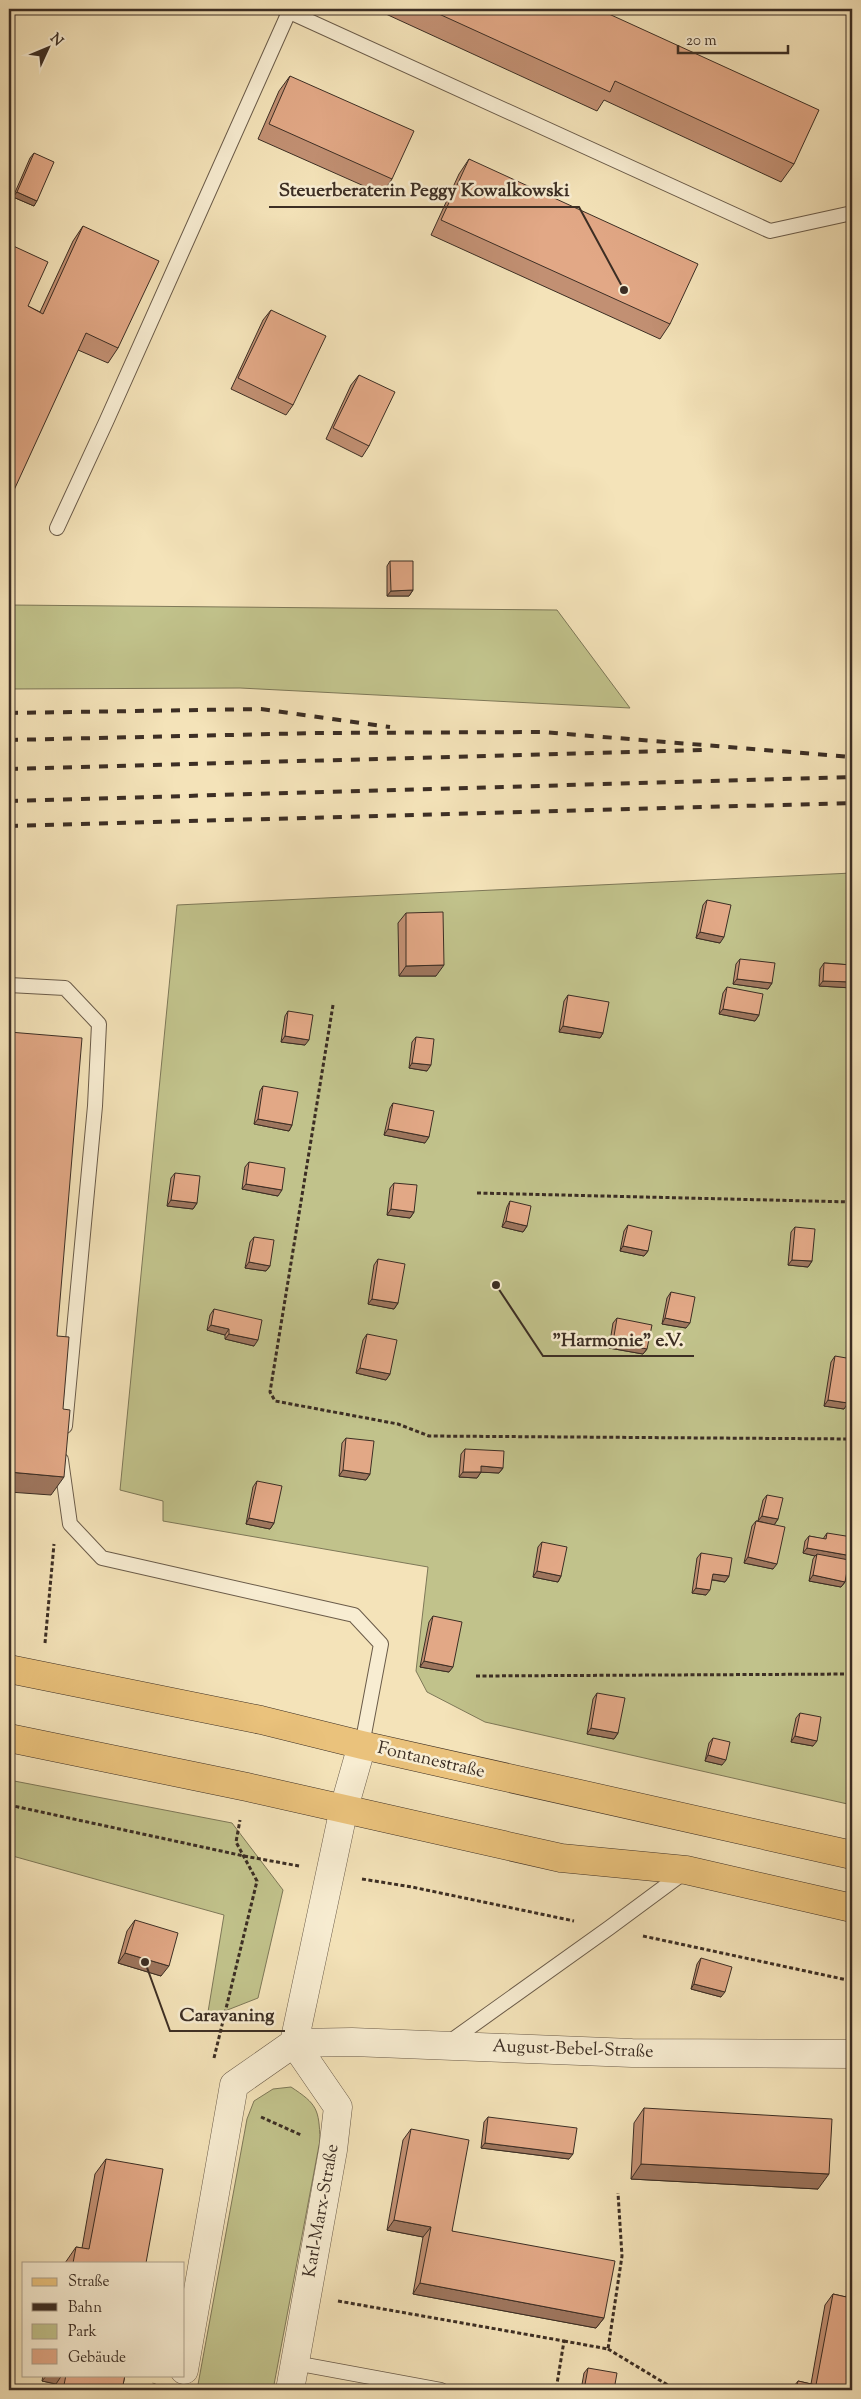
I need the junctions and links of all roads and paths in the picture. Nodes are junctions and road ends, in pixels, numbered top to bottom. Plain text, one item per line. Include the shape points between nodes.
1 (286, 10) edge
2 (852, 213) edge
3 (57, 528) dead end
4 (9, 985) edge
5 (333, 1005) dead end
6 (477, 1193) dead end
7 (852, 1202) edge
8 (852, 1439) edge
9 (54, 1539) dead end
10 (45, 1643) dead end
11 (9, 1669) edge
12 (852, 1674) edge
13 (476, 1676) dead end
14 (9, 1738) edge
15 (362, 1745) junction
16 (9, 1805) edge
17 (344, 1808) junction
18 (238, 1829) dead end
19 (852, 1855) edge
20 (244, 1856) junction
21 (686, 1870) junction
22 (330, 1871) junction
23 (852, 1908) edge
24 (609, 1928) junction
25 (852, 1981) edge
26 (294, 2043) junction
27 (443, 2046) junction
28 (852, 2054) edge
29 (212, 2065) dead end
30 (232, 2103) junction
31 (333, 2150) junction
32 (618, 2193) dead end
33 (333, 2300) dead end
34 (564, 2341) junction
35 (608, 2349) junction
36 (295, 2363) junction
37 (185, 2364) edge
38 (183, 2376) edge
39 (180, 2390) edge
40 (290, 2390) edge
41 (441, 2390) edge
42 (556, 2390) edge
43 (676, 2390) edge

1 - 2 lane via 770,231
1 - 3 lane
4 - 15 lane via 65,988 99,1024 95,1106 61,1464 70,1524 102,1558 354,1615 381,1644
5 - 8 path via 270,1392 275,1400 398,1424 429,1436
6 - 7 path
9 - 10 path
11 - 15 main road, Fontanestraße via 262,1720
12 - 13 path
14 - 17 main road
15 - 17 street
15 - 19 main road, Fontanestraße
16 - 20 path
17 - 21 main road via 561,1858
17 - 22 street
18 - 20 path via 236,1842
20 - 22 path
20 - 29 path via 257,1881
21 - 23 main road
21 - 24 lane
22 - 24 path
22 - 26 street
24 - 25 path
24 - 27 lane
26 - 27 street, August-Bebel-Straße
26 - 30 street via 234,2085
26 - 31 street, Karl-Marx-Straße via 338,2107
27 - 28 street, August-Bebel-Straße via 632,2053
30 - 31 path
30 - 37 street
31 - 36 street, Karl-Marx-Straße
32 - 35 path via 622,2256
33 - 34 path
34 - 35 path
34 - 42 path
35 - 43 path
36 - 40 street, Karl-Marx-Straße
36 - 41 lane
38 - 39 street

